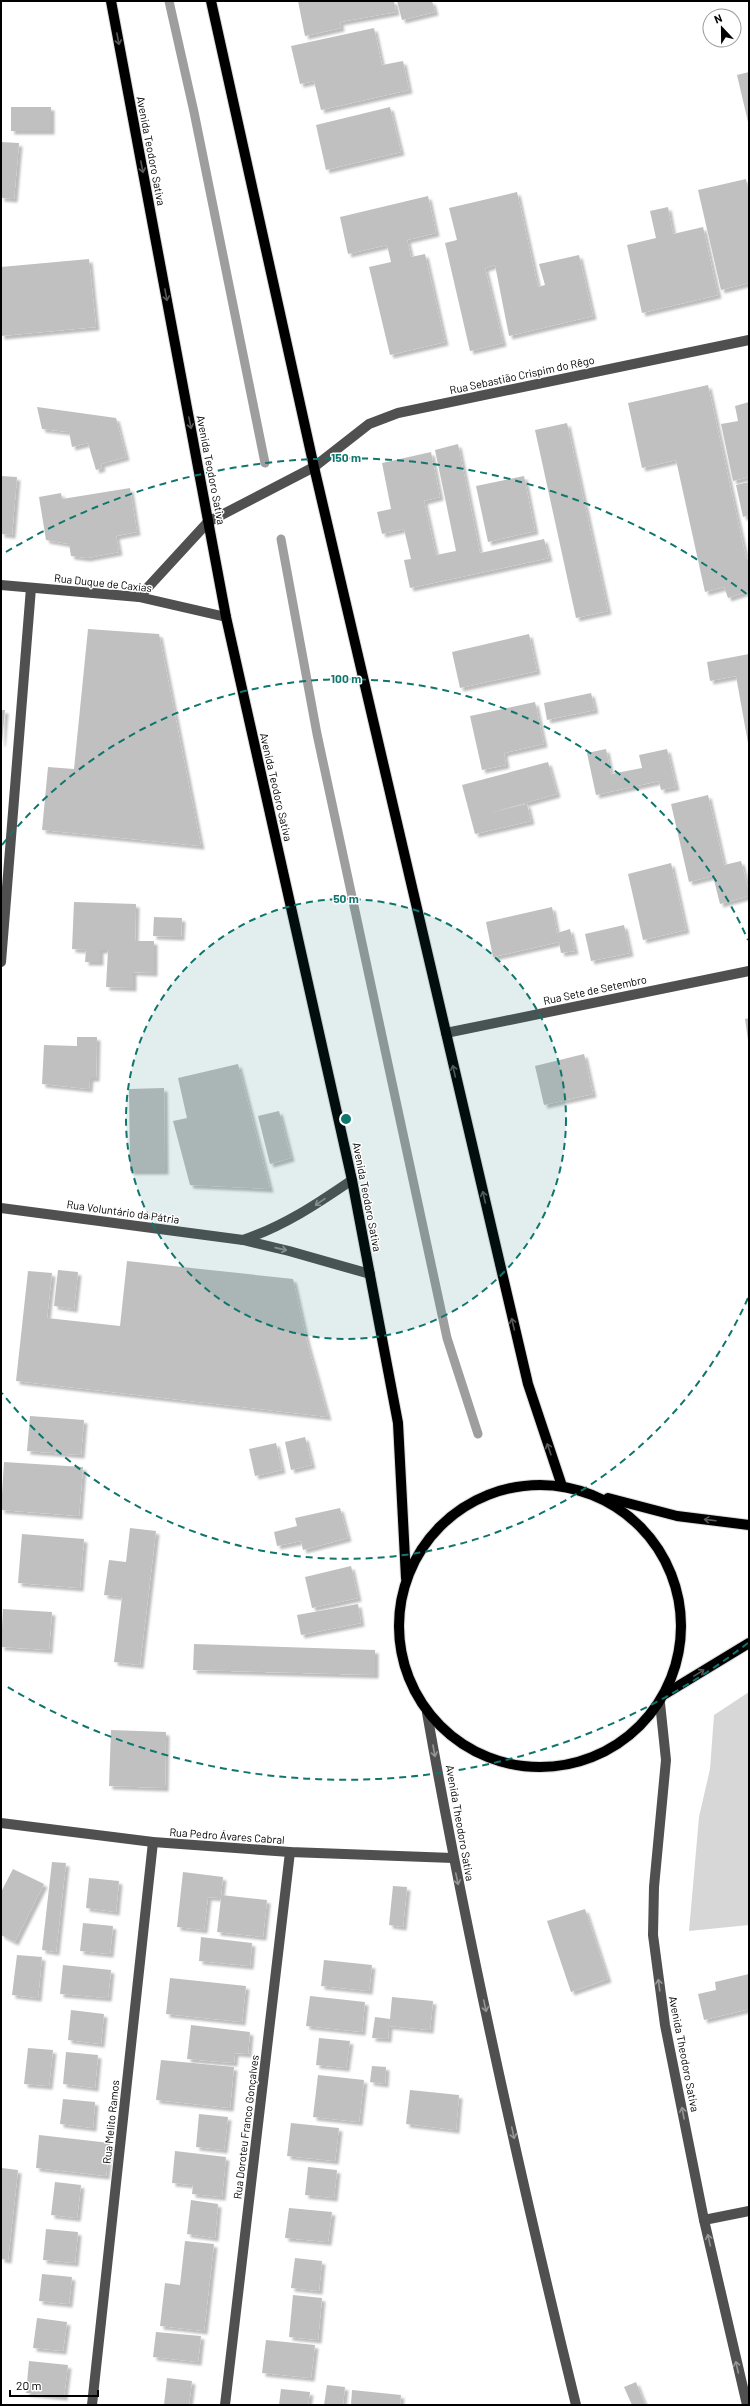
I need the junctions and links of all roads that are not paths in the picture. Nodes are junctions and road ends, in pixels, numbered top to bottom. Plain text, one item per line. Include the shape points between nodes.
1 (110, 1) edge
2 (211, 1) edge
3 (749, 340) edge
4 (314, 467) junction
5 (208, 522) junction
6 (1, 585) edge
7 (31, 588) junction
8 (139, 596) junction
9 (226, 617) junction
10 (1, 962) edge
11 (749, 971) edge
12 (446, 1033) junction
13 (352, 1180) junction
14 (1, 1208) edge
15 (243, 1240) junction
16 (370, 1274) junction
17 (562, 1486) junction
18 (594, 1494) junction
19 (749, 1525) edge
20 (406, 1578) junction
21 (749, 1643) edge
22 (663, 1698) junction
23 (428, 1713) junction
24 (1, 1823) edge
25 (153, 1842) junction
26 (290, 1852) junction
27 (453, 1858) junction
28 (749, 2211) edge
29 (704, 2220) junction
30 (92, 2405) edge
31 (226, 2405) edge
32 (576, 2405) edge
33 (746, 2405) edge

1 -> 5 main road, Avenida Teodoro Sativa
2 - 4 main road
3 - 4 street, Rua Sebastião Crispim do Rêgo via 398,413 369,424
4 - 5 street, Rua Sebastião Crispim do Rêgo
4 - 12 main road
5 - 8 street, Rua Sebastião Crispim do Rêgo
5 - 9 main road, Avenida Teodoro Sativa
6 - 7 street, Rua Duque de Caxias
7 - 8 street, Rua Duque de Caxias
7 - 10 street
8 - 9 street, Rua Duque de Caxias
9 - 13 main road, Avenida Teodoro Sativa
11 - 12 street, Rua Sete de Setembro
17 -> 12 main road via 528,1384
13 -> 15 street via 305,1213
13 - 16 main road, Avenida Teodoro Sativa
14 - 15 street, Rua Voluntário da Pátria
15 -> 16 street, Rua Voluntário da Pátria
16 - 20 main road, Avenida Teodoro Sativa via 398,1424
17 - 18 main road
17 - 20 main road via 520,1486 483,1496 450,1516 424,1544
19 -> 18 main road via 677,1516
18 - 22 main road via 629,1514 656,1543 675,1578 683,1617 680,1656
20 - 23 main road via 399,1612 400,1648 410,1682
22 -> 21 main road
22 - 23 main road via 635,1732 602,1753 565,1765 527,1767 489,1758 455,1740
29 -> 22 street, Avenida Theodoro Sativa via 665,2025 653,1935 654,1887 666,1760
23 -> 27 street, Avenida Theodoro Sativa
24 - 25 street, Rua Pedro Ávares Cabral
25 - 26 street, Rua Pedro Ávares Cabral
25 - 30 street, Rua Melito Ramos
26 - 27 street, Rua Pedro Ávares Cabral
26 - 31 street, Rua Doroteu Franco Gonçalves
27 -> 32 street, Avenida Theodoro Sativa via 542,2265
28 - 29 street
33 -> 29 street, Avenida Theodoro Sativa

